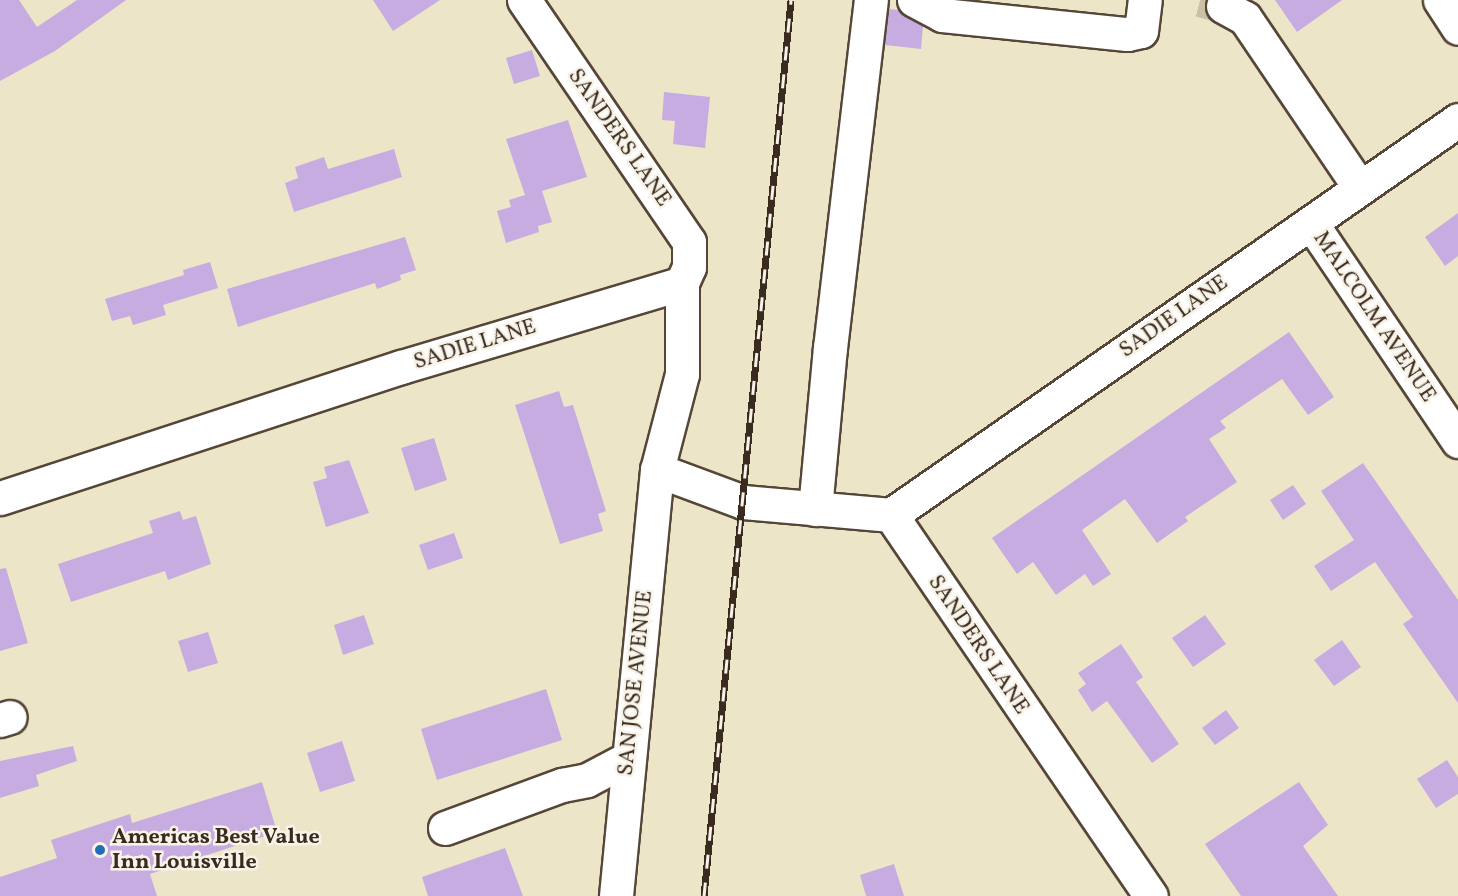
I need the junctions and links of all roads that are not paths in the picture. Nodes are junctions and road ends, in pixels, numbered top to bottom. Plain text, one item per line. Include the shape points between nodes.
1 (524, 0) edge
2 (871, 0) edge
3 (914, 0) edge
4 (1145, 0) edge
5 (1440, 0) edge
6 (1223, 6) tunnel mouth
7 (1458, 28) edge
8 (1458, 120) edge
9 (1360, 188) junction
10 (1311, 223) junction
11 (682, 283) junction
12 (1458, 441) edge
13 (657, 471) junction
14 (0, 498) edge
15 (815, 508) junction
16 (891, 515) junction
17 (629, 758) junction
18 (445, 828) dead end
19 (615, 896) edge
20 (1151, 896) edge

1 - 11 street, SANDERS LANE via 685,234 689,267
2 - 15 street
3 - 4 street via 942,15 1127,34 1141,31
5 - 7 street
6 - 9 street via 1245,18
8 - 9 street, SADIE LANE
9 - 10 street, SADIE LANE
10 - 12 street, MALCOLM AVENUE
10 - 16 street, SADIE LANE
11 - 13 street via 681,374
11 - 14 street, SADIE LANE via 402,367
13 - 15 street via 743,502
13 - 17 street, SAN JOSE AVENUE
15 - 16 street
16 - 20 street, SANDERS LANE
17 - 18 street via 587,780 562,785
17 - 19 street, SAN JOSE AVENUE

